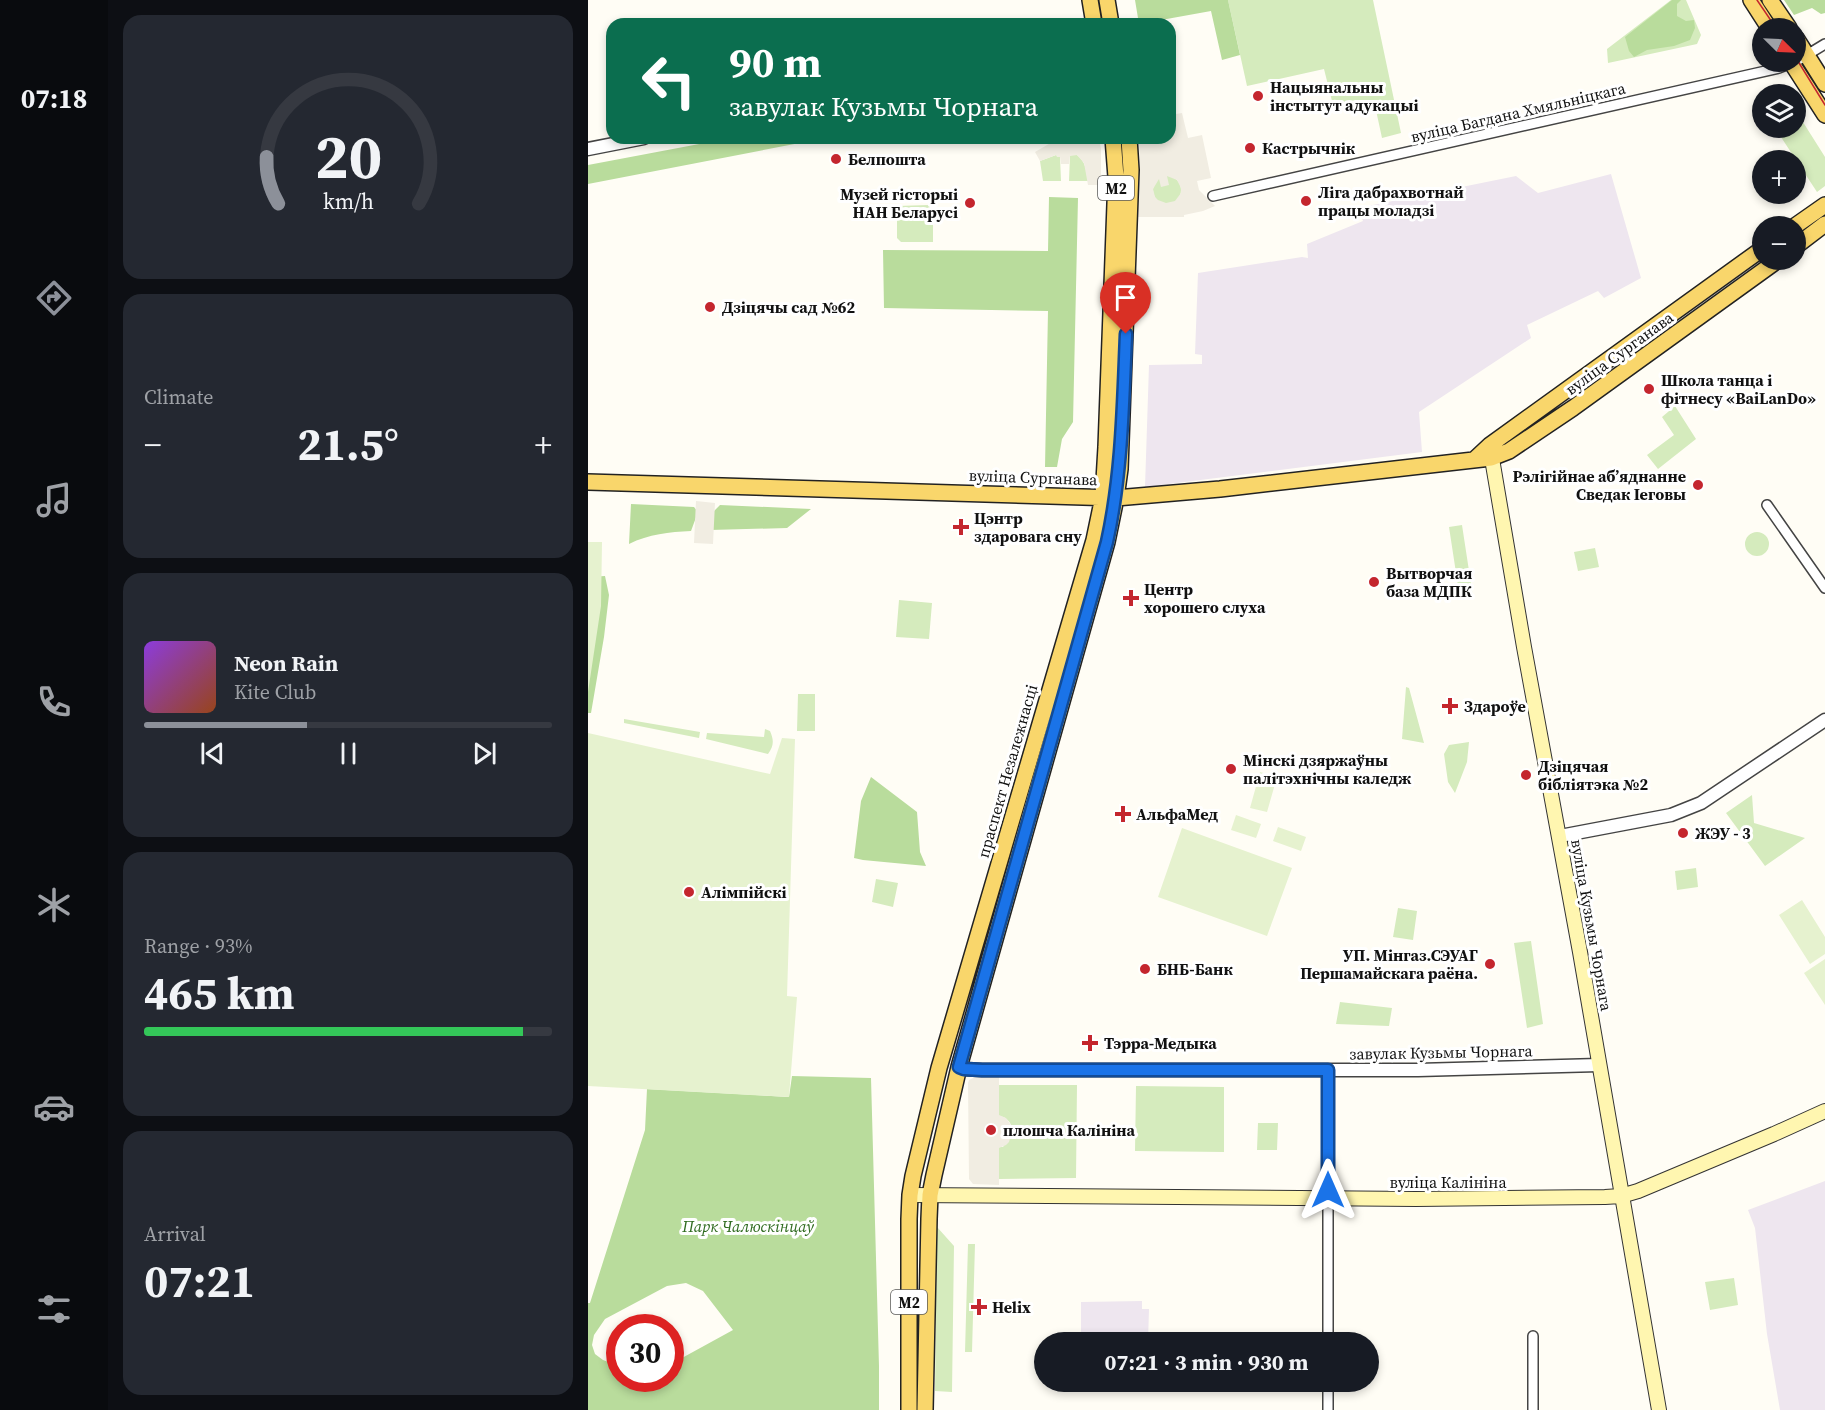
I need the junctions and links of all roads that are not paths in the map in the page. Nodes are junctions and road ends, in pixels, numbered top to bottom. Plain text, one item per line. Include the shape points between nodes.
1 (1090, 0) edge
2 (1107, 0) edge
3 (1751, 0) edge
4 (1770, 0) edge
5 (1093, 18) edge
6 (1110, 18) edge
7 (1763, 18) edge
8 (1782, 18) edge
9 (1825, 44) edge
10 (1807, 56) joint
11 (1756, 72) edge
12 (1798, 72) edge
13 (1825, 84) edge
14 (1825, 116) edge
15 (613, 144) edge
16 (1113, 144) edge
17 (1129, 144) edge
18 (588, 149) edge
19 (1213, 196) dead end
20 (1825, 205) edge
21 (1806, 218) edge
22 (1825, 224) edge
23 (1806, 238) edge
24 (1752, 256) edge
25 (1764, 270) edge
26 (1490, 452) junction
27 (588, 482) edge
28 (1110, 498) junction
29 (1767, 505) dead end
30 (1825, 588) edge
31 (1825, 720) edge
32 (1560, 836) junction
33 (1599, 1065) junction
34 (959, 1067) junction
35 (1328, 1070) junction
36 (1825, 1111) edge
37 (910, 1195) junction
38 (930, 1195) junction
39 (1621, 1196) junction
40 (1328, 1198) junction
41 (1328, 1332) edge
42 (1533, 1336) dead end
43 (1328, 1392) edge
44 (909, 1410) edge
45 (925, 1410) edge
46 (1328, 1410) edge
47 (1533, 1410) edge
48 (1659, 1410) edge

1 - 5 main road
2 - 6 main road
3 - 7 main road
4 - 8 main road
9 - 10 street, вуліца Багдана Хмяльніцкага
10 - 13 main road
11 - 19 street, вуліца Багдана Хмяльніцкага
12 - 14 main road
15 - 18 street
16 - 28 main road, праспект Незалежнасці / М2 via 1116,177 1107,447
17 - 28 main road, праспект Незалежнасці / М2 via 1120,469
20 - 21 main road
22 - 23 main road
24 - 26 main road, вуліца Сурганава
25 - 26 main road, вуліца Сурганава via 1562,416 1509,451
26 - 28 main road, вуліца Сурганава via 1474,459
26 - 32 main road, вуліца Кузьмы Чорнага
27 - 28 main road, вуліца Сурганава
28 - 34 main road, праспект Незалежнасці / М2 via 1107,542
28 - 37 main road, праспект Незалежнасці / М2 via 1094,540 939,1068
29 - 30 street
31 - 32 street via 1701,803 1671,815
32 - 33 main road, вуліца Кузьмы Чорнага
33 - 35 street, завулак Кузьмы Чорнага
33 - 39 main road, вуліца Кузьмы Чорнага
34 - 35 street, завулак Кузьмы Чорнага
34 - 38 main road, праспект Незалежнасці / М2
35 - 40 street
36 - 39 main road, вуліца Калініна
37 - 38 main road, вуліца Калініна
37 - 44 main road, праспект Незалежнасці / М2
38 - 40 main road, вуліца Калініна
38 - 45 main road, праспект Незалежнасці / М2
39 - 40 main road, вуліца Калініна
39 - 48 main road, вуліца Кузьмы Чорнага
40 - 41 street
42 - 47 street
43 - 46 street

